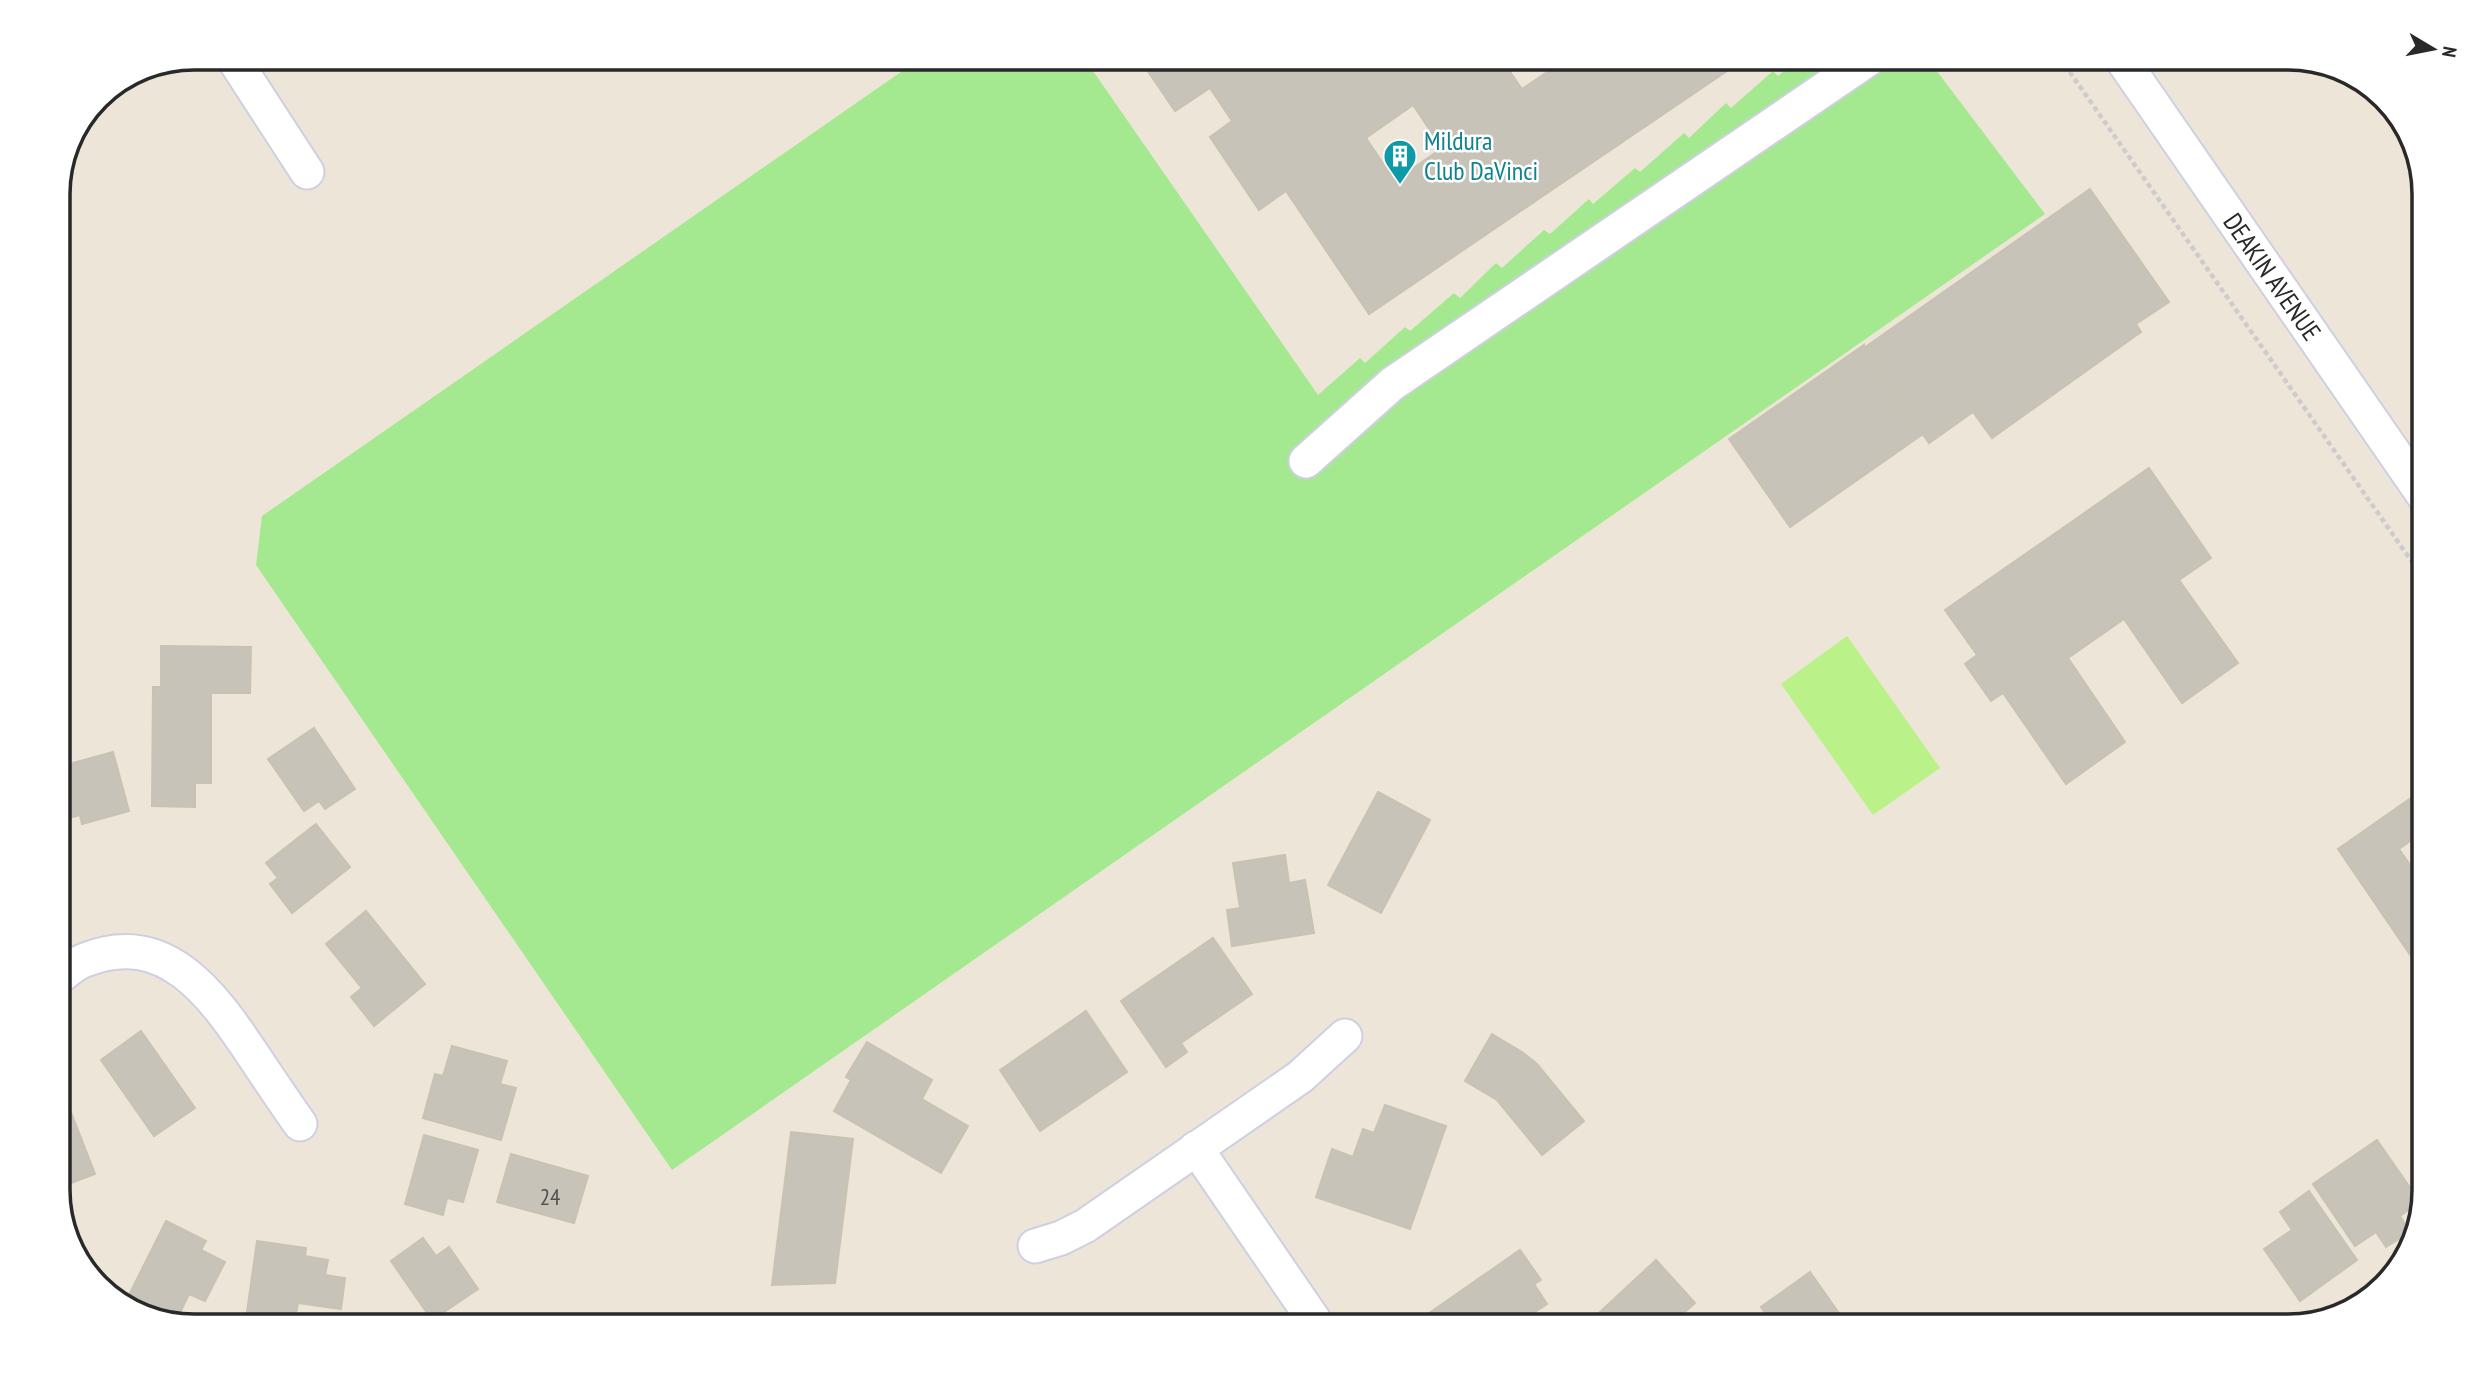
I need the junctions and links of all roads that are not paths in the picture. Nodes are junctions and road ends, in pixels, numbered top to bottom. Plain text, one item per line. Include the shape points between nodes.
1 (241, 70) edge
2 (1852, 70) edge
3 (2129, 70) edge
4 (307, 172) dead end
5 (1306, 461) dead end
6 (2412, 479) edge
7 (70, 970) edge
8 (1345, 1036) dead end
9 (300, 1124) dead end
10 (1196, 1148) junction
11 (1035, 1247) dead end
12 (1310, 1314) edge

1 - 4 street
2 - 5 street via 1392,384
3 - 6 street, DEAKIN AVENUE
7 - 9 street via 108,953 150,955 174,965 219,1005
8 - 10 street via 1300,1077
10 - 11 street via 1085,1226
10 - 12 street

